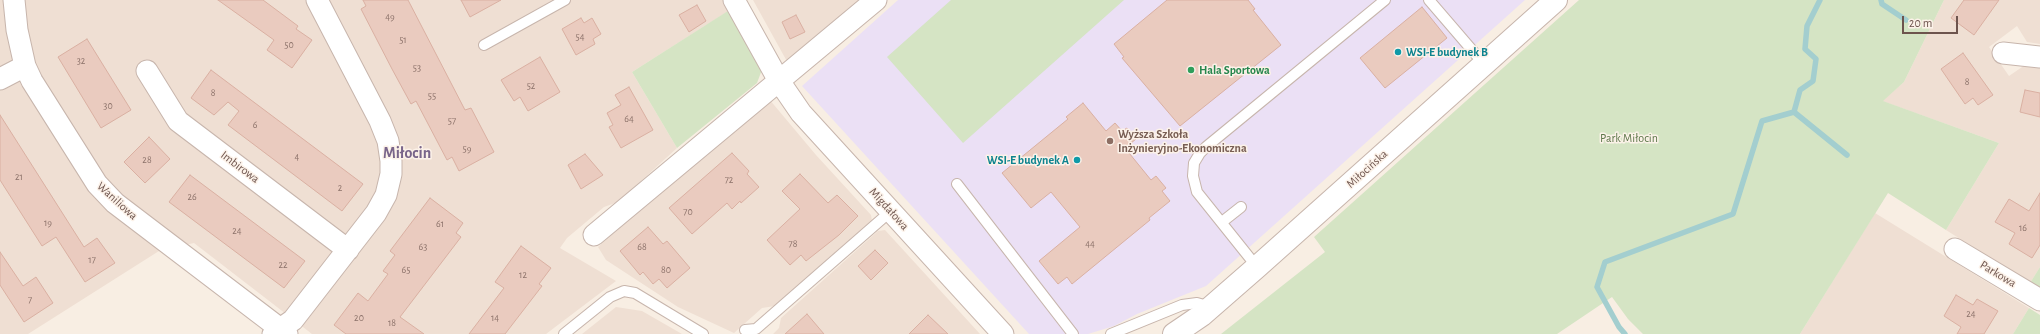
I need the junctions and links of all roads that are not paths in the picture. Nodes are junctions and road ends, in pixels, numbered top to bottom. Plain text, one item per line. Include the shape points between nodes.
1 (14, 0) edge
2 (317, 0) edge
3 (565, 0) edge
4 (734, 0) edge
5 (876, 0) edge
6 (1385, 0) edge
7 (1429, 0) edge
8 (1556, 0) edge
9 (484, 45) dead end
10 (2003, 52) dead end
11 (2040, 57) edge
12 (1484, 64) junction
13 (25, 66) junction
14 (147, 71) dead end
15 (0, 79) edge
16 (779, 81) junction
17 (957, 184) dead end
18 (1241, 207) dead end
19 (891, 211) junction
20 (1222, 222) junction
21 (594, 235) dead end
22 (1955, 249) dead end
23 (348, 250) junction
24 (1257, 267) junction
25 (2040, 300) edge
26 (1211, 307) junction
27 (745, 330) dead end
28 (1187, 331) edge
29 (280, 332) edge
30 (564, 334) edge
31 (703, 334) edge
32 (1003, 334) edge
33 (1073, 334) edge
34 (1111, 334) edge

1 - 13 street, Waniliowa
2 - 23 street, Waniliowa via 380,121 388,141 391,160 386,195 376,213
3 - 9 lane
4 - 16 street, Migdałowa
5 - 16 street
6 - 20 lane via 1200,154 1193,169 1195,186
7 - 12 lane
8 - 12 street, Miłocińska
10 - 11 street
12 - 24 street, Miłocińska
13 - 15 street
13 - 29 street, Waniliowa via 32,82 104,192
14 - 23 street, Imbirowa via 178,121
16 - 19 street, Migdałowa via 801,113
16 - 21 street
17 - 33 lane
18 - 20 lane
19 - 27 lane via 756,329
19 - 32 street, Migdałowa
20 - 24 lane
22 - 25 street, Parkowa
23 - 29 street, Waniliowa via 293,320
24 - 26 street, Miłocińska
26 - 28 street, Miłocińska
26 - 34 lane via 1197,303 1182,305
30 - 31 lane via 610,297 624,291 635,293

